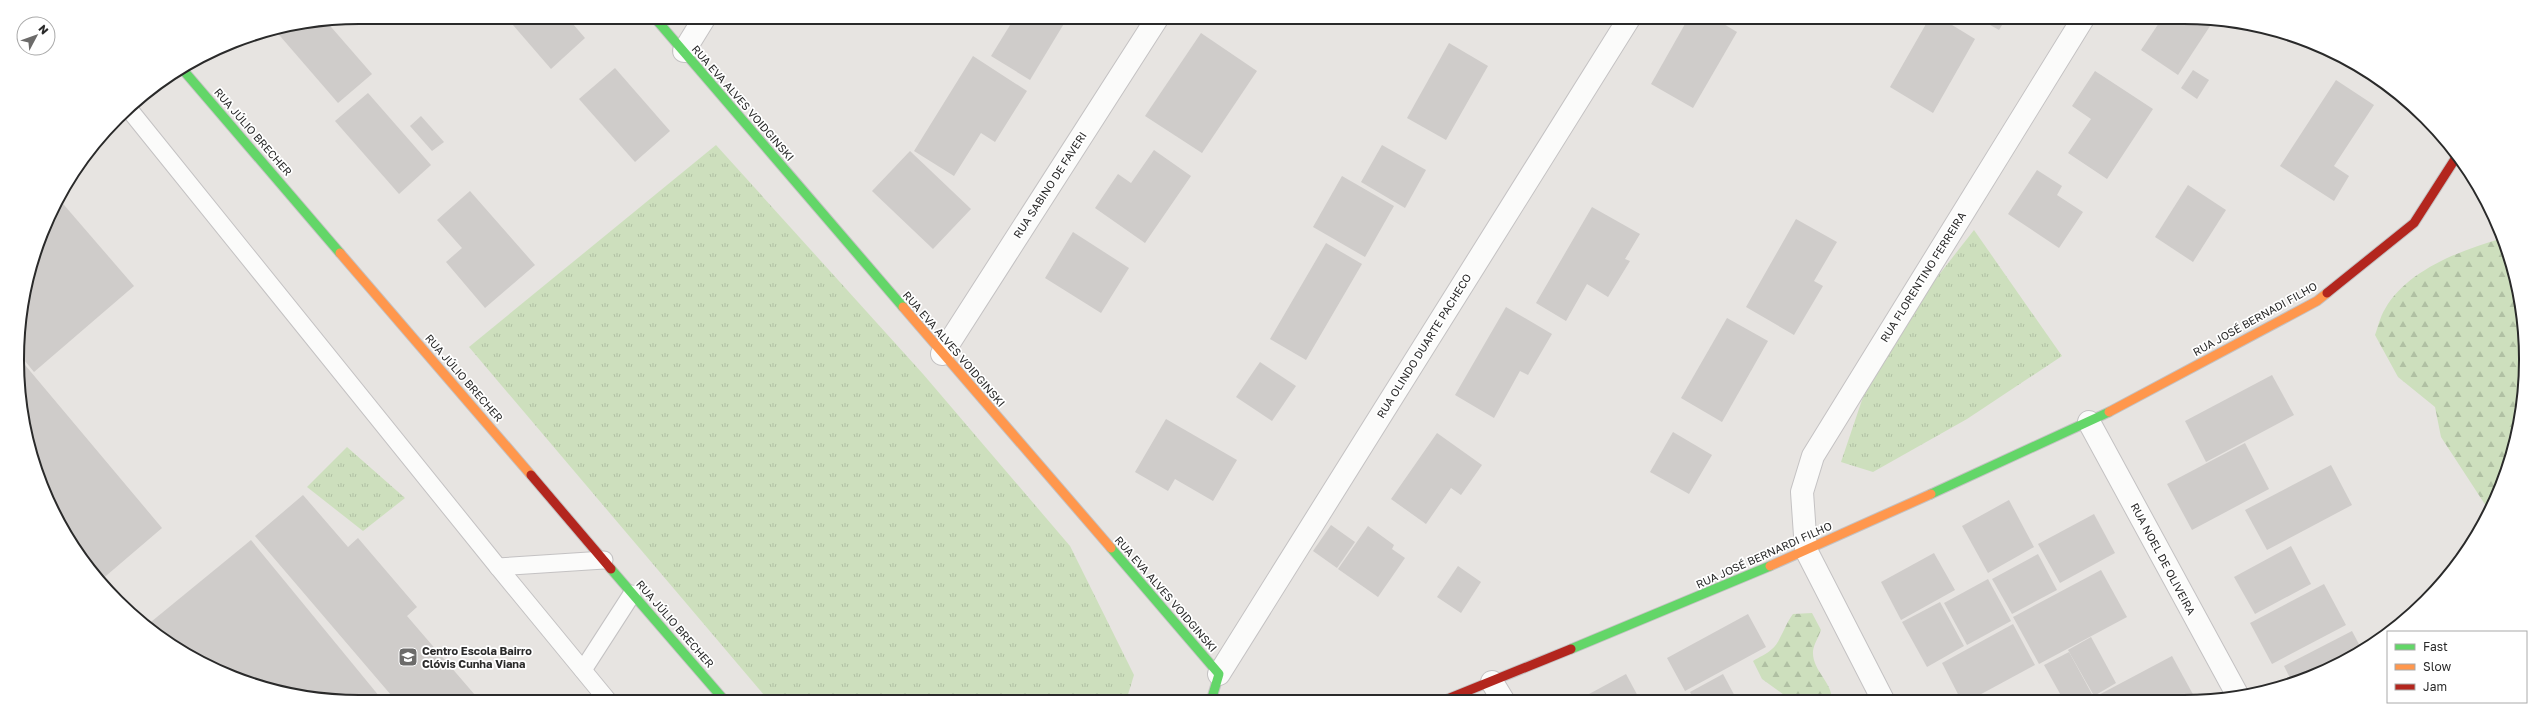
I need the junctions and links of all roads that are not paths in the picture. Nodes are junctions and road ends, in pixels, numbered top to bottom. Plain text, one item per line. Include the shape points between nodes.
1 (660, 24) edge
2 (701, 24) edge
3 (1154, 24) edge
4 (1626, 24) edge
5 (2080, 24) edge
6 (684, 51) junction
7 (186, 73) edge
8 (132, 113) edge
9 (2454, 162) edge
10 (942, 354) junction
11 (2089, 422) junction
12 (1806, 550) junction
13 (604, 560) junction
14 (498, 567) junction
15 (632, 594) junction
16 (583, 670) junction
17 (1219, 674) junction
18 (1492, 682) junction
19 (2235, 691) edge
20 (603, 695) edge
21 (720, 695) edge
22 (1213, 695) edge
23 (1458, 695) edge
24 (1500, 695) edge
25 (1880, 695) edge

1 - 6 street, RUA EVA ALVES VOIDGINSKI
2 - 6 street
3 - 10 street, RUA SABINO DE FAVERI
4 - 17 street, RUA OLINDO DUARTE PACHECO
5 - 12 street, RUA FLORENTINO FERREIRA via 1813,456 1802,492
6 - 10 street, RUA EVA ALVES VOIDGINSKI
7 - 13 street, RUA JÚLIO BRECHER
8 - 14 lane
9 - 11 street, RUA JOSÉ BERNADI FILHO via 2414,222 2316,302
10 - 17 street, RUA EVA ALVES VOIDGINSKI
11 - 12 street, RUA JOSÉ BERNARDI FILHO
11 - 19 street, RUA NOEL DE OLIVEIRA
12 - 18 street, RUA JOSÉ BERNARDI FILHO
12 - 25 street
13 - 14 lane
13 - 15 street, RUA JÚLIO BRECHER
14 - 16 lane
15 - 16 lane
15 - 21 street, RUA JÚLIO BRECHER
16 - 20 lane
17 - 22 street
18 - 23 street, RUA JOSÉ BERNARDI FILHO
18 - 24 street

